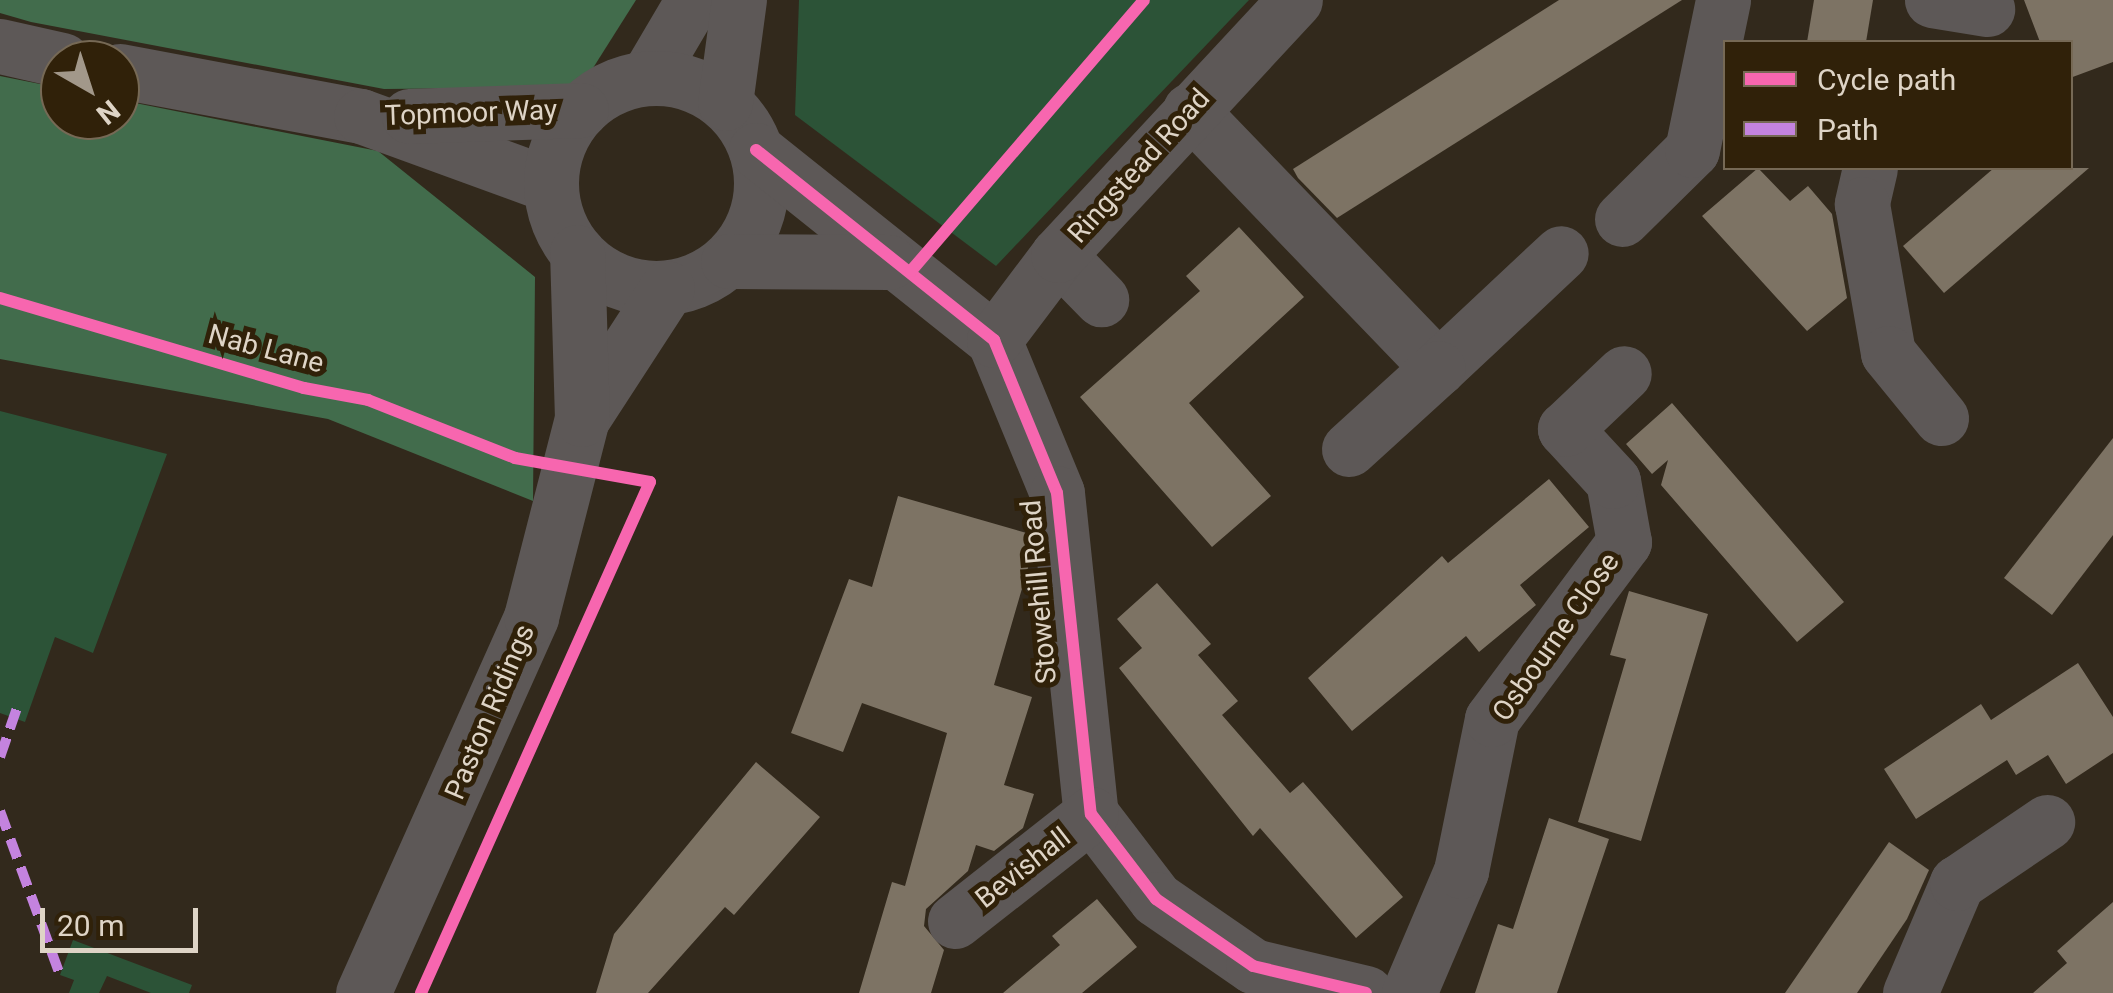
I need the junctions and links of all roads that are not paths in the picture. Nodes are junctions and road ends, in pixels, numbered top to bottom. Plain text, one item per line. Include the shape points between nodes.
1 (694, 0) edge
2 (739, 0) edge
3 (1294, 0) edge
4 (1723, 0) edge
5 (1931, 0) edge
6 (1987, 9) dead end
7 (1921, 40) edge
8 (0, 46) edge
9 (40, 55) edge
10 (140, 75) edge
11 (647, 78) junction
12 (725, 103) junction
13 (580, 110) junction
14 (1190, 110) junction
15 (361, 116) junction
16 (756, 150) junction
17 (1870, 170) edge
18 (551, 185) junction
19 (1622, 218) dead end
20 (577, 252) junction
21 (1562, 253) dead end
22 (1058, 255) junction
23 (728, 261) junction
24 (889, 262) junction
25 (666, 288) junction
26 (1101, 298) dead end
27 (994, 340) junction
28 (1438, 368) junction
29 (1624, 374) dead end
30 (1941, 418) dead end
31 (582, 419) junction
32 (1349, 449) dead end
33 (1092, 814) junction
34 (2047, 822) dead end
35 (955, 921) dead end
36 (363, 993) edge
37 (1366, 993) edge
38 (1410, 993) edge
39 (1910, 993) edge

1 - 11 street
2 - 12 street
3 - 14 street, Ringstead Road
4 - 19 street via 1692,150
5 - 6 street
5 - 7 street
8 - 9 street
10 - 15 street, Topmoor Way
11 - 12 street via 701,88
11 - 13 street
12 - 16 street
13 - 15 street, Topmoor Way
13 - 18 street via 564,132
14 - 22 street, Ringstead Road
14 - 28 street
15 - 18 street, Topmoor Way
16 - 23 street via 758,210
16 - 24 street
17 - 30 street via 1862,204 1888,353
18 - 20 street
20 - 25 street via 618,281
20 - 31 street, Paston Ridings
21 - 28 street
22 - 26 street
22 - 27 street, Ringstead Road
23 - 24 street
23 - 25 street
24 - 27 street
25 - 31 street, Paston Ridings
27 - 33 street, Stowehill Road via 1057,493
28 - 32 street
29 - 38 street, Osbourne Close via 1565,429 1613,480 1624,542 1492,719 1462,872
31 - 36 street, Paston Ridings via 518,650
33 - 35 street, Bevishall
33 - 37 street via 1156,900 1253,966
34 - 39 street via 1958,883

